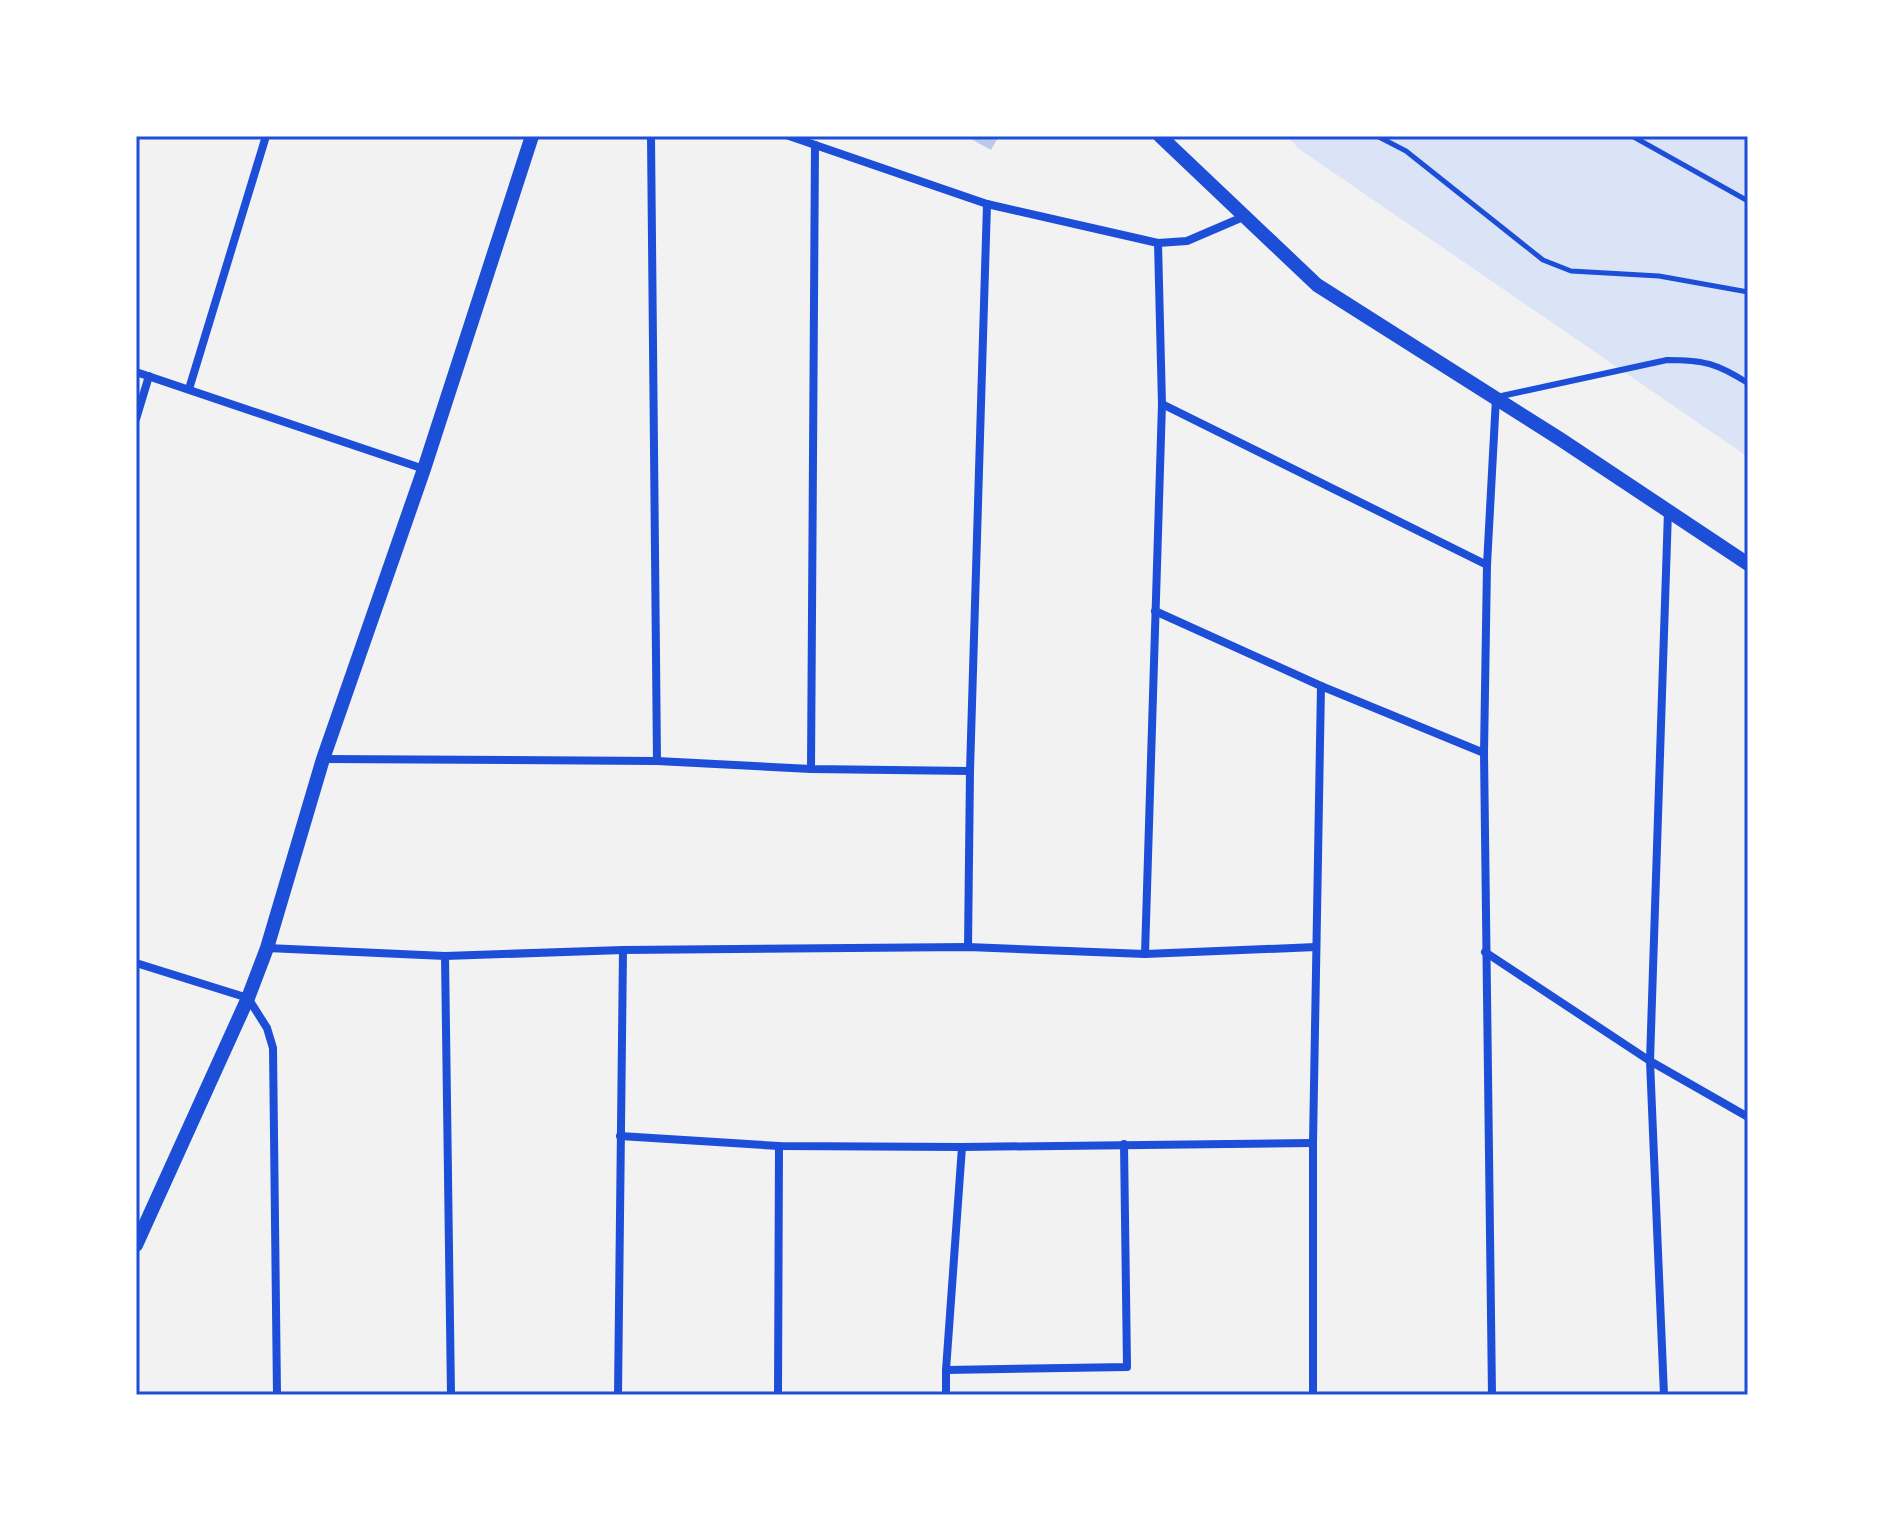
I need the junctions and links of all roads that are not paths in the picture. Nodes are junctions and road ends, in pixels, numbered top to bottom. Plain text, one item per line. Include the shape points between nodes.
1 (266, 136) edge
2 (532, 136) edge
3 (651, 136) edge
4 (789, 136) edge
5 (1160, 136) edge
6 (815, 145) junction
7 (987, 204) junction
8 (1243, 217) junction
9 (1158, 243) junction
10 (136, 372) edge
11 (149, 376) junction
12 (1748, 383) edge
13 (189, 389) junction
14 (1496, 398) junction
15 (1162, 404) junction
16 (136, 419) edge
17 (424, 469) junction
18 (1668, 511) junction
19 (1748, 564) edge
20 (1487, 565) junction
21 (1155, 611) junction
22 (1321, 686) junction
23 (1484, 753) junction
24 (323, 759) junction
25 (657, 761) junction
26 (811, 769) junction
27 (970, 771) junction
28 (968, 947) junction
29 (1316, 947) junction
30 (267, 948) junction
31 (623, 950) junction
32 (1485, 952) junction
33 (1145, 954) junction
34 (445, 956) junction
35 (136, 963) edge
36 (248, 998) junction
37 (1650, 1061) junction
38 (1748, 1117) edge
39 (620, 1136) junction
40 (1313, 1143) junction
41 (1124, 1144) junction
42 (779, 1146) junction
43 (962, 1147) junction
44 (136, 1245) edge
45 (946, 1370) junction
46 (277, 1395) edge
47 (451, 1395) edge
48 (618, 1395) edge
49 (778, 1395) edge
50 (946, 1395) edge
51 (1313, 1395) edge
52 (1492, 1395) edge
53 (1664, 1395) edge

1 - 13 street
2 - 17 street
3 - 25 street
4 - 6 street
5 - 8 street
6 - 7 street
6 - 26 street
7 - 9 street
7 - 27 street
8 - 9 street via 1187,241
8 - 14 street via 1317,285
9 - 15 street
10 - 11 street
11 - 13 street
11 - 16 street
12 - 14 lane via 1720,366 1667,360
13 - 17 street
14 - 18 street
14 - 20 street
15 - 20 street
15 - 21 street
17 - 24 street
18 - 19 street
18 - 37 street
20 - 23 street
21 - 22 street
21 - 33 street
22 - 23 street
22 - 29 street
23 - 32 street
24 - 25 street
24 - 30 street
25 - 26 street
26 - 27 street
27 - 28 street
28 - 31 street
28 - 33 street
29 - 33 street
29 - 40 street
30 - 34 street
30 - 36 street
31 - 34 street
31 - 39 street
32 - 37 street
32 - 52 street
34 - 47 street
35 - 36 street
36 - 44 street
36 - 46 street via 273,1048
37 - 38 street
37 - 53 street
39 - 42 street
39 - 48 street
40 - 41 street
40 - 51 street
41 - 43 street
41 - 45 street via 1127,1367
42 - 43 street
42 - 49 street
43 - 45 street
45 - 50 street

